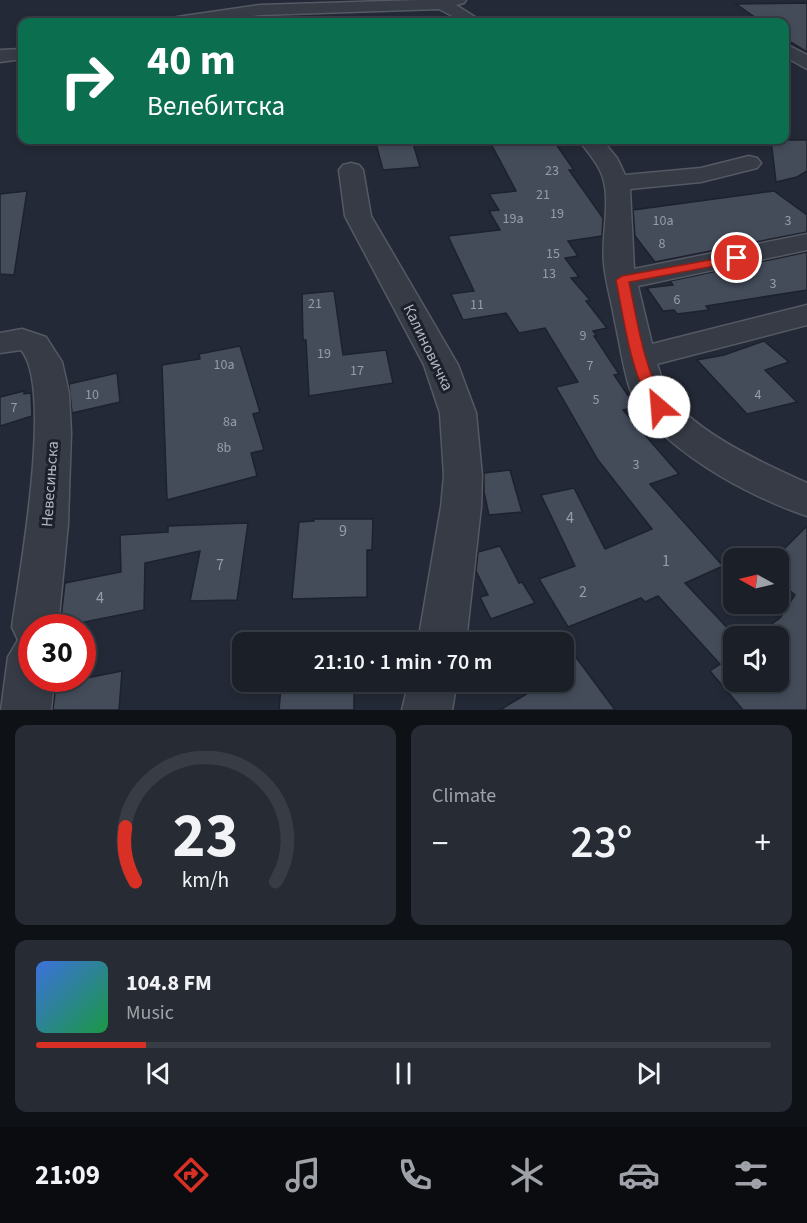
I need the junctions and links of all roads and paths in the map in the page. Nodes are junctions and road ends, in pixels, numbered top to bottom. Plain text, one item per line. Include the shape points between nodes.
1 (450, 2) edge
2 (205, 18) edge
3 (470, 18) edge
4 (789, 51) edge
5 (18, 55) edge
6 (0, 57) edge
7 (807, 63) edge
8 (594, 144) edge
9 (749, 163) dead end
10 (351, 170) dead end
11 (617, 183) junction
12 (807, 242) edge
13 (622, 280) junction
14 (807, 315) edge
15 (18, 343) edge
16 (639, 358) junction
17 (807, 500) edge
18 (36, 614) edge
19 (442, 632) edge
20 (28, 692) edge
21 (431, 692) edge
22 (26, 710) edge
23 (428, 710) edge

1 - 2 street via 260,10
1 - 3 street
4 - 7 street
5 - 6 street
8 - 11 street
9 - 11 street via 701,176
10 - 19 street, Калиновичка via 358,216 441,365 458,413 461,507
11 - 13 street via 618,263
12 - 13 street
13 - 16 street
14 - 16 street
15 - 18 street, Невесињска via 41,350 48,367 52,404 51,485
16 - 17 street via 648,390 671,421 745,472
20 - 22 street
21 - 23 street

